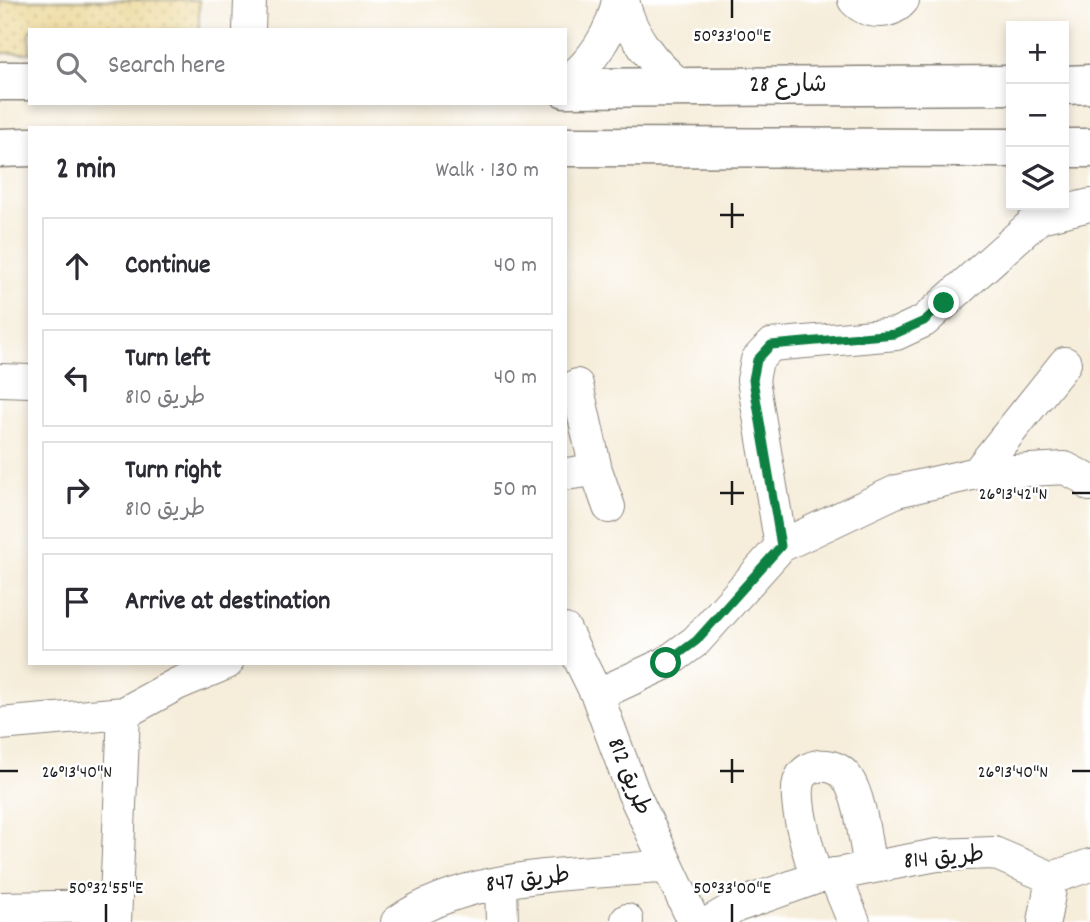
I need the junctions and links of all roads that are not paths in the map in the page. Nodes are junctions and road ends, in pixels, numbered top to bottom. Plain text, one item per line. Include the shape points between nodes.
1 (250, 0) edge
2 (621, 0) edge
3 (855, 0) edge
4 (903, 0) edge
5 (249, 28) edge
6 (0, 81) edge
7 (28, 81) edge
8 (567, 83) edge
9 (1090, 84) edge
10 (567, 85) edge
11 (1006, 85) edge
12 (1069, 85) edge
13 (681, 86) junction
14 (28, 147) edge
15 (0, 148) edge
16 (1006, 148) edge
17 (1069, 148) edge
18 (1090, 148) edge
19 (567, 149) edge
20 (1090, 205) edge
21 (1065, 363) dead end
22 (0, 380) edge
23 (28, 381) edge
24 (577, 385) dead end
25 (596, 470) junction
26 (977, 473) junction
27 (567, 474) edge
28 (1090, 485) edge
29 (609, 507) dead end
30 (781, 546) junction
31 (567, 634) edge
32 (217, 665) edge
33 (177, 673) edge
34 (597, 695) junction
35 (124, 713) junction
36 (0, 724) edge
37 (1090, 865) edge
38 (667, 866) junction
39 (870, 867) junction
40 (825, 876) junction
41 (1052, 878) junction
42 (501, 883) junction
43 (0, 908) edge
44 (115, 914) edge
45 (397, 922) edge
46 (502, 922) edge
47 (694, 922) edge
48 (710, 922) edge
49 (853, 922) edge
50 (1044, 922) edge

1 - 5 street
2 - 8 street via 601,44
2 - 13 street via 647,53
3 - 4 street via 871,11 886,11
6 - 7 main road
9 - 12 main road
10 - 13 main road, شارع 28
11 - 13 main road, شارع 28
14 - 15 main road
16 - 19 main road
17 - 18 main road
20 - 30 street via 1040,217 924,321 895,334 771,345 757,360 753,380
21 - 26 street
22 - 23 street
24 - 25 street
25 - 27 street
25 - 29 street
26 - 28 street via 1065,468
26 - 30 street via 897,491
30 - 34 street via 696,641 666,663
31 - 34 street, طريق 812
32 - 33 street
33 - 35 street
34 - 38 street, طريق 812
35 - 36 street
35 - 44 street
37 - 41 street
38 - 42 street, طريق 847
38 - 47 street, طريق 812
39 - 40 street, طريق 814
39 - 40 street via 847,776 836,767 820,765 805,771 798,797
39 - 41 street, طريق 814 via 937,855 994,853
40 - 48 street, طريق 814 via 737,906
40 - 49 street
41 - 50 street
42 - 45 street, طريق 847 via 436,899
42 - 46 street
43 - 44 street

